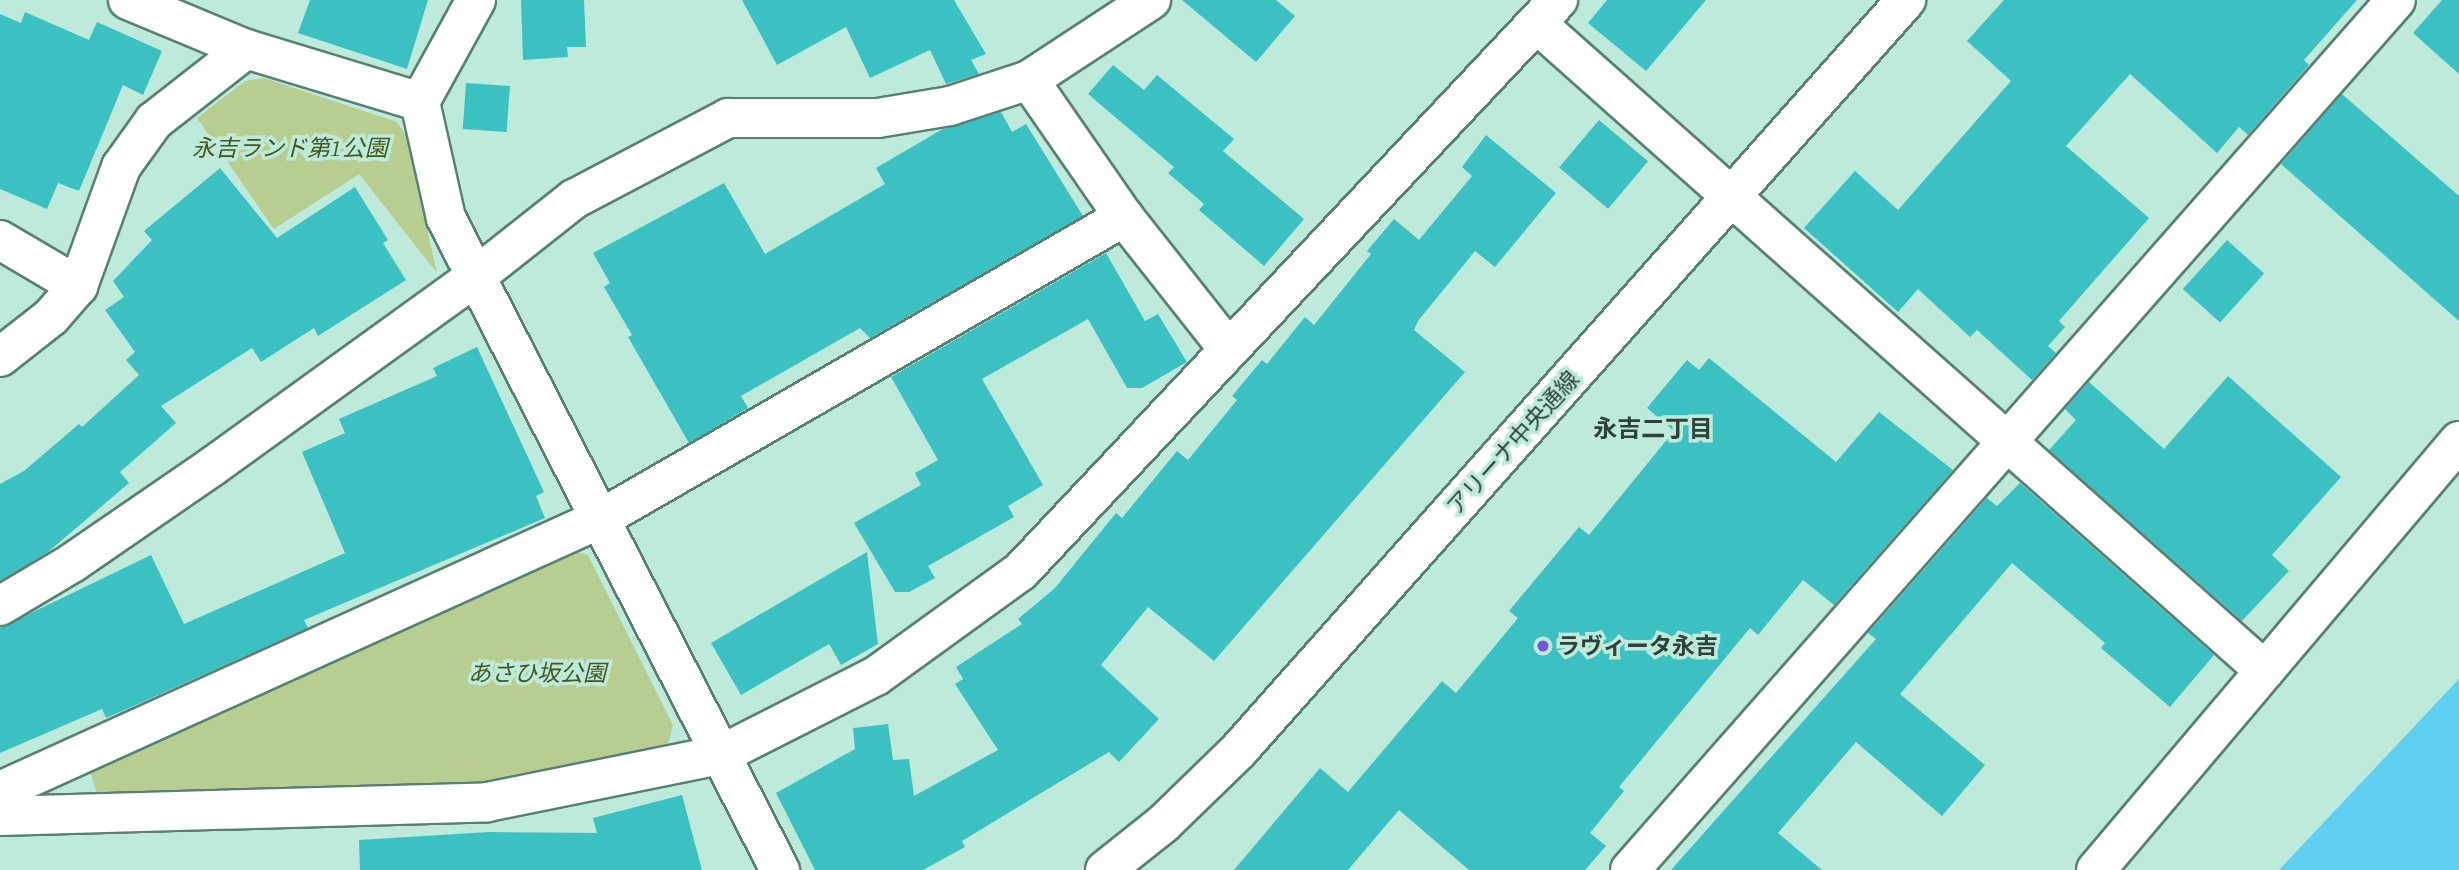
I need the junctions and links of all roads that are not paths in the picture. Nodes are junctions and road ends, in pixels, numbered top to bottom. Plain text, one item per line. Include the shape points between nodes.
1 (128, 0) edge
2 (476, 0) edge
3 (1150, 0) edge
4 (1906, 0) edge
5 (2396, 0) edge
6 (1547, 12) edge
7 (246, 49) junction
8 (1029, 80) junction
9 (420, 102) junction
10 (1734, 196) junction
11 (1124, 216) junction
12 (0, 240) edge
13 (474, 278) junction
14 (78, 286) junction
15 (1229, 350) junction
16 (0, 357) edge
17 (2459, 441) edge
18 (2003, 443) junction
19 (600, 519) junction
20 (0, 607) edge
21 (2265, 671) junction
22 (720, 755) junction
23 (0, 791) edge
24 (0, 816) edge
25 (1639, 867) edge
26 (780, 870) edge
27 (1105, 870) edge
28 (2096, 870) edge

1 - 7 street
2 - 9 street
3 - 8 street
4 - 10 street, アリーナ中央通線
5 - 18 street
6 - 10 street
6 - 15 street
7 - 9 street
7 - 14 street via 154,121 121,167
8 - 11 street
8 - 13 street via 950,106 878,118 728,118 574,199
9 - 13 street via 446,218
10 - 18 street
10 - 27 street, アリーナ中央通線 via 1239,750 1164,824
11 - 15 street
11 - 19 street
12 - 14 street
13 - 19 street
13 - 20 street via 213,467
14 - 16 street via 51,317
15 - 22 street via 1021,571 876,676
17 - 21 street
18 - 21 street
18 - 25 street
19 - 22 street
19 - 23 street
21 - 28 street
22 - 24 street via 487,802
22 - 26 street

